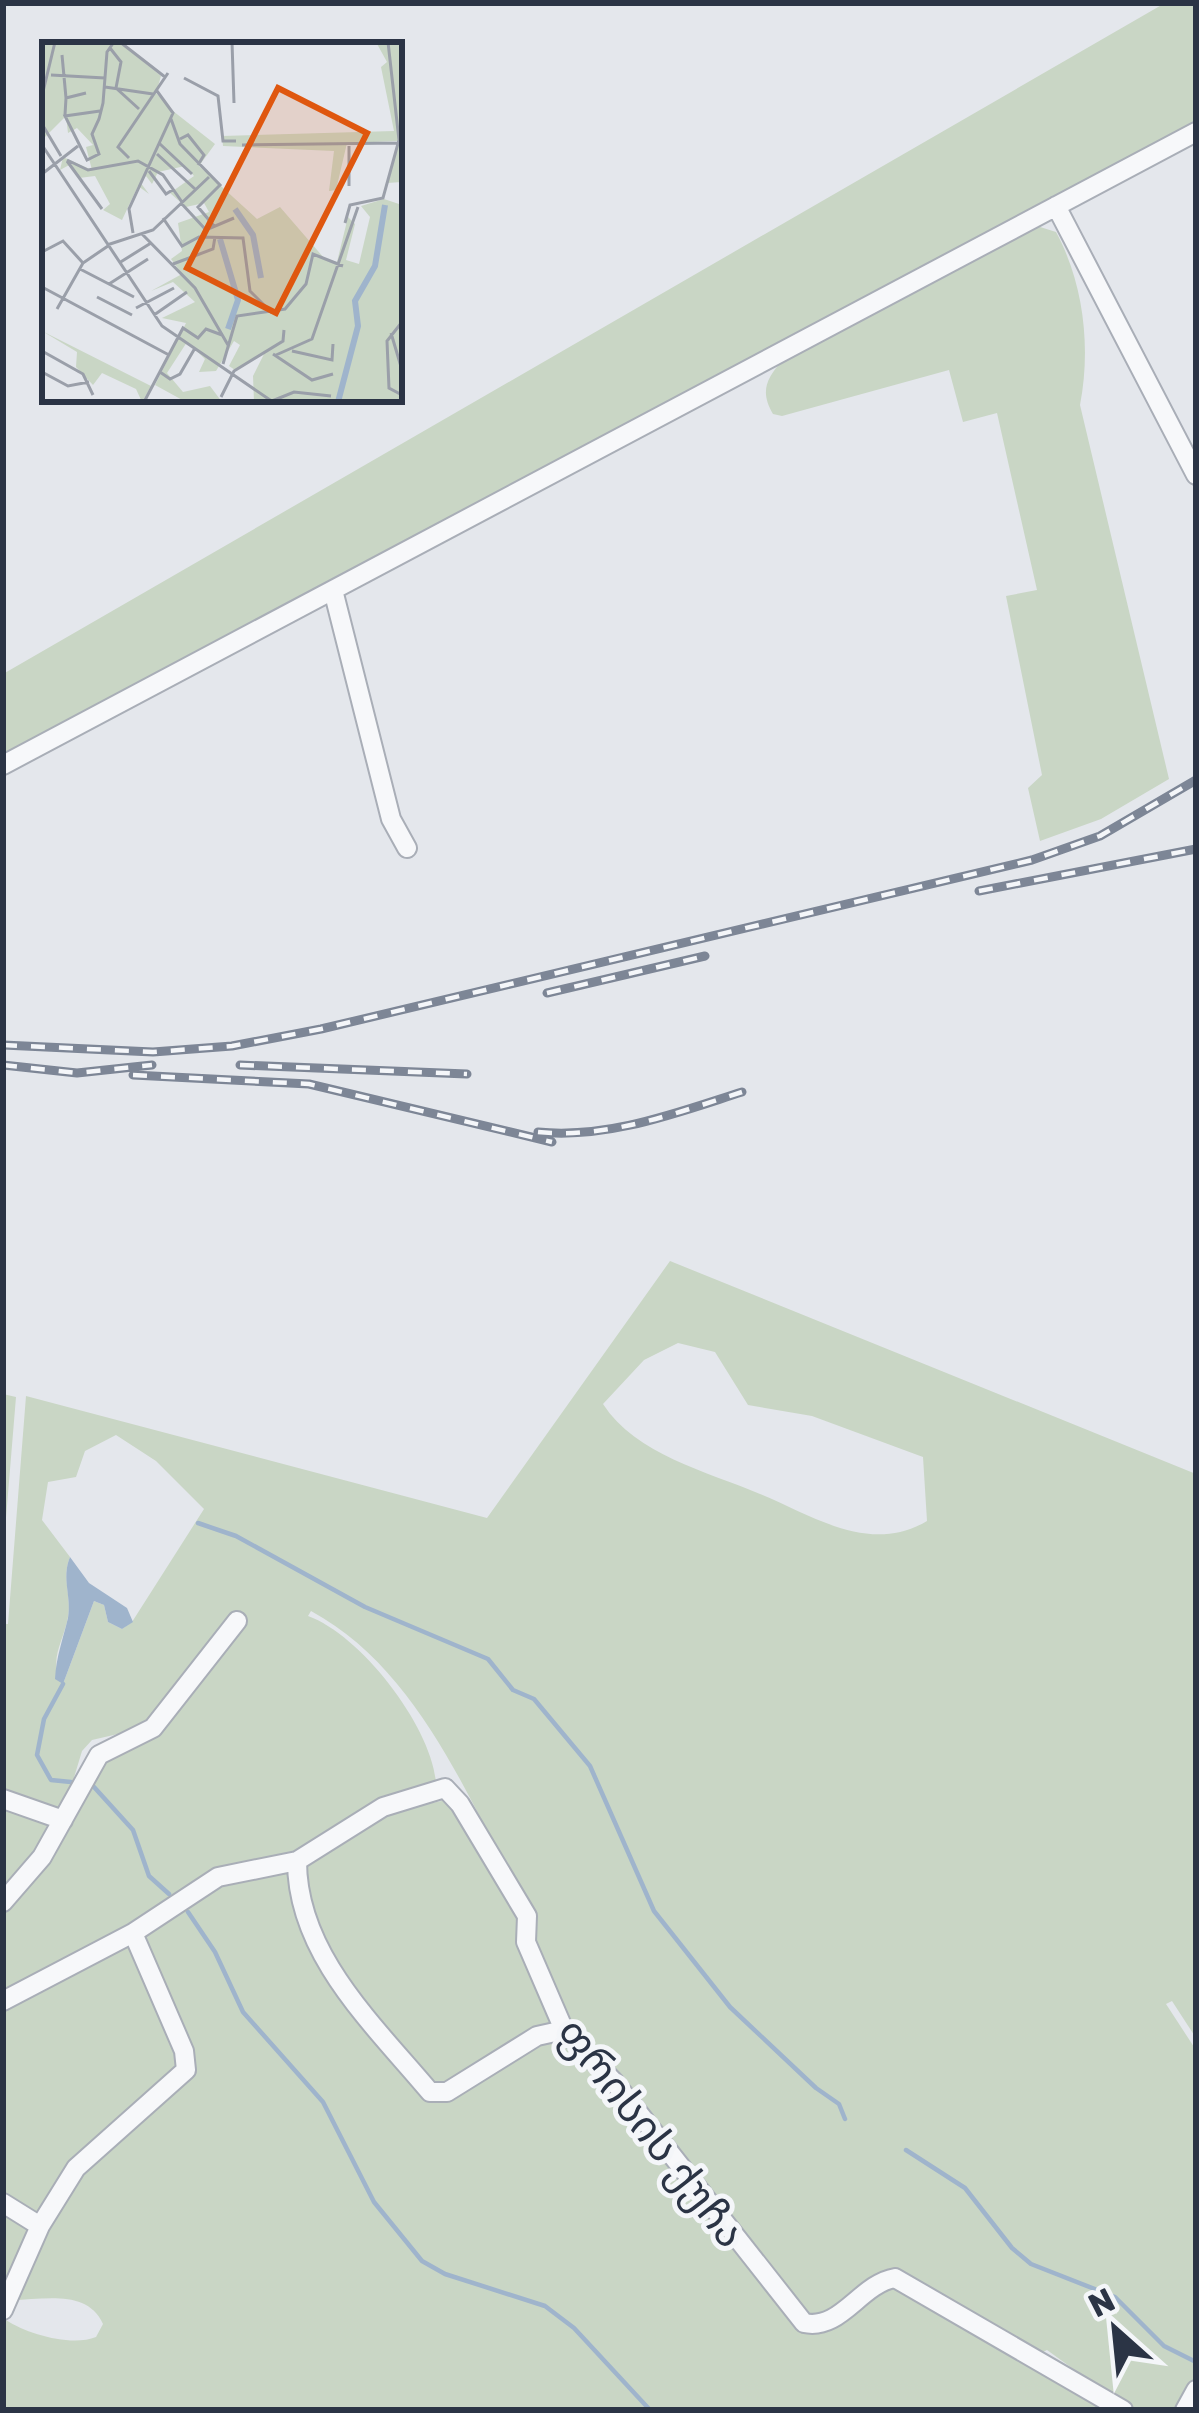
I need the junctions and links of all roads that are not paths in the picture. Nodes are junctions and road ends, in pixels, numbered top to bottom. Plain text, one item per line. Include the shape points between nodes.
1 (1196, 132) edge
2 (1056, 206) junction
3 (1196, 475) edge
4 (333, 590) junction
5 (3, 765) edge
6 (406, 848) dead end
7 (237, 1622) dead end
8 (3, 1799) edge
9 (63, 1820) junction
10 (297, 1861) junction
11 (3, 1902) edge
12 (133, 1933) junction
13 (3, 2001) edge
14 (564, 2030) junction
15 (3, 2204) edge
16 (40, 2226) junction
17 (3, 2310) edge
18 (1196, 2390) edge
19 (1123, 2410) edge
20 (1185, 2410) edge

1 - 2 street
2 - 3 street
2 - 4 street
4 - 5 street
4 - 6 street via 391,819
7 - 9 street via 153,1729 99,1755
8 - 9 street
9 - 11 street
10 - 12 street, ფრისის ქუჩა via 218,1877
10 - 14 street via 297,1895 332,1971 430,2092 447,2092 537,2036
10 - 14 street, ფრისის ქუჩა via 383,1807 445,1788 527,1916 526,1942
12 - 13 street, ფრისის ქუჩა
12 - 16 street via 186,2070 76,2168
14 - 19 street, ფრისის ქუჩა via 615,2083 803,2323 831,2321 895,2278
15 - 16 street
16 - 17 street
18 - 20 street

